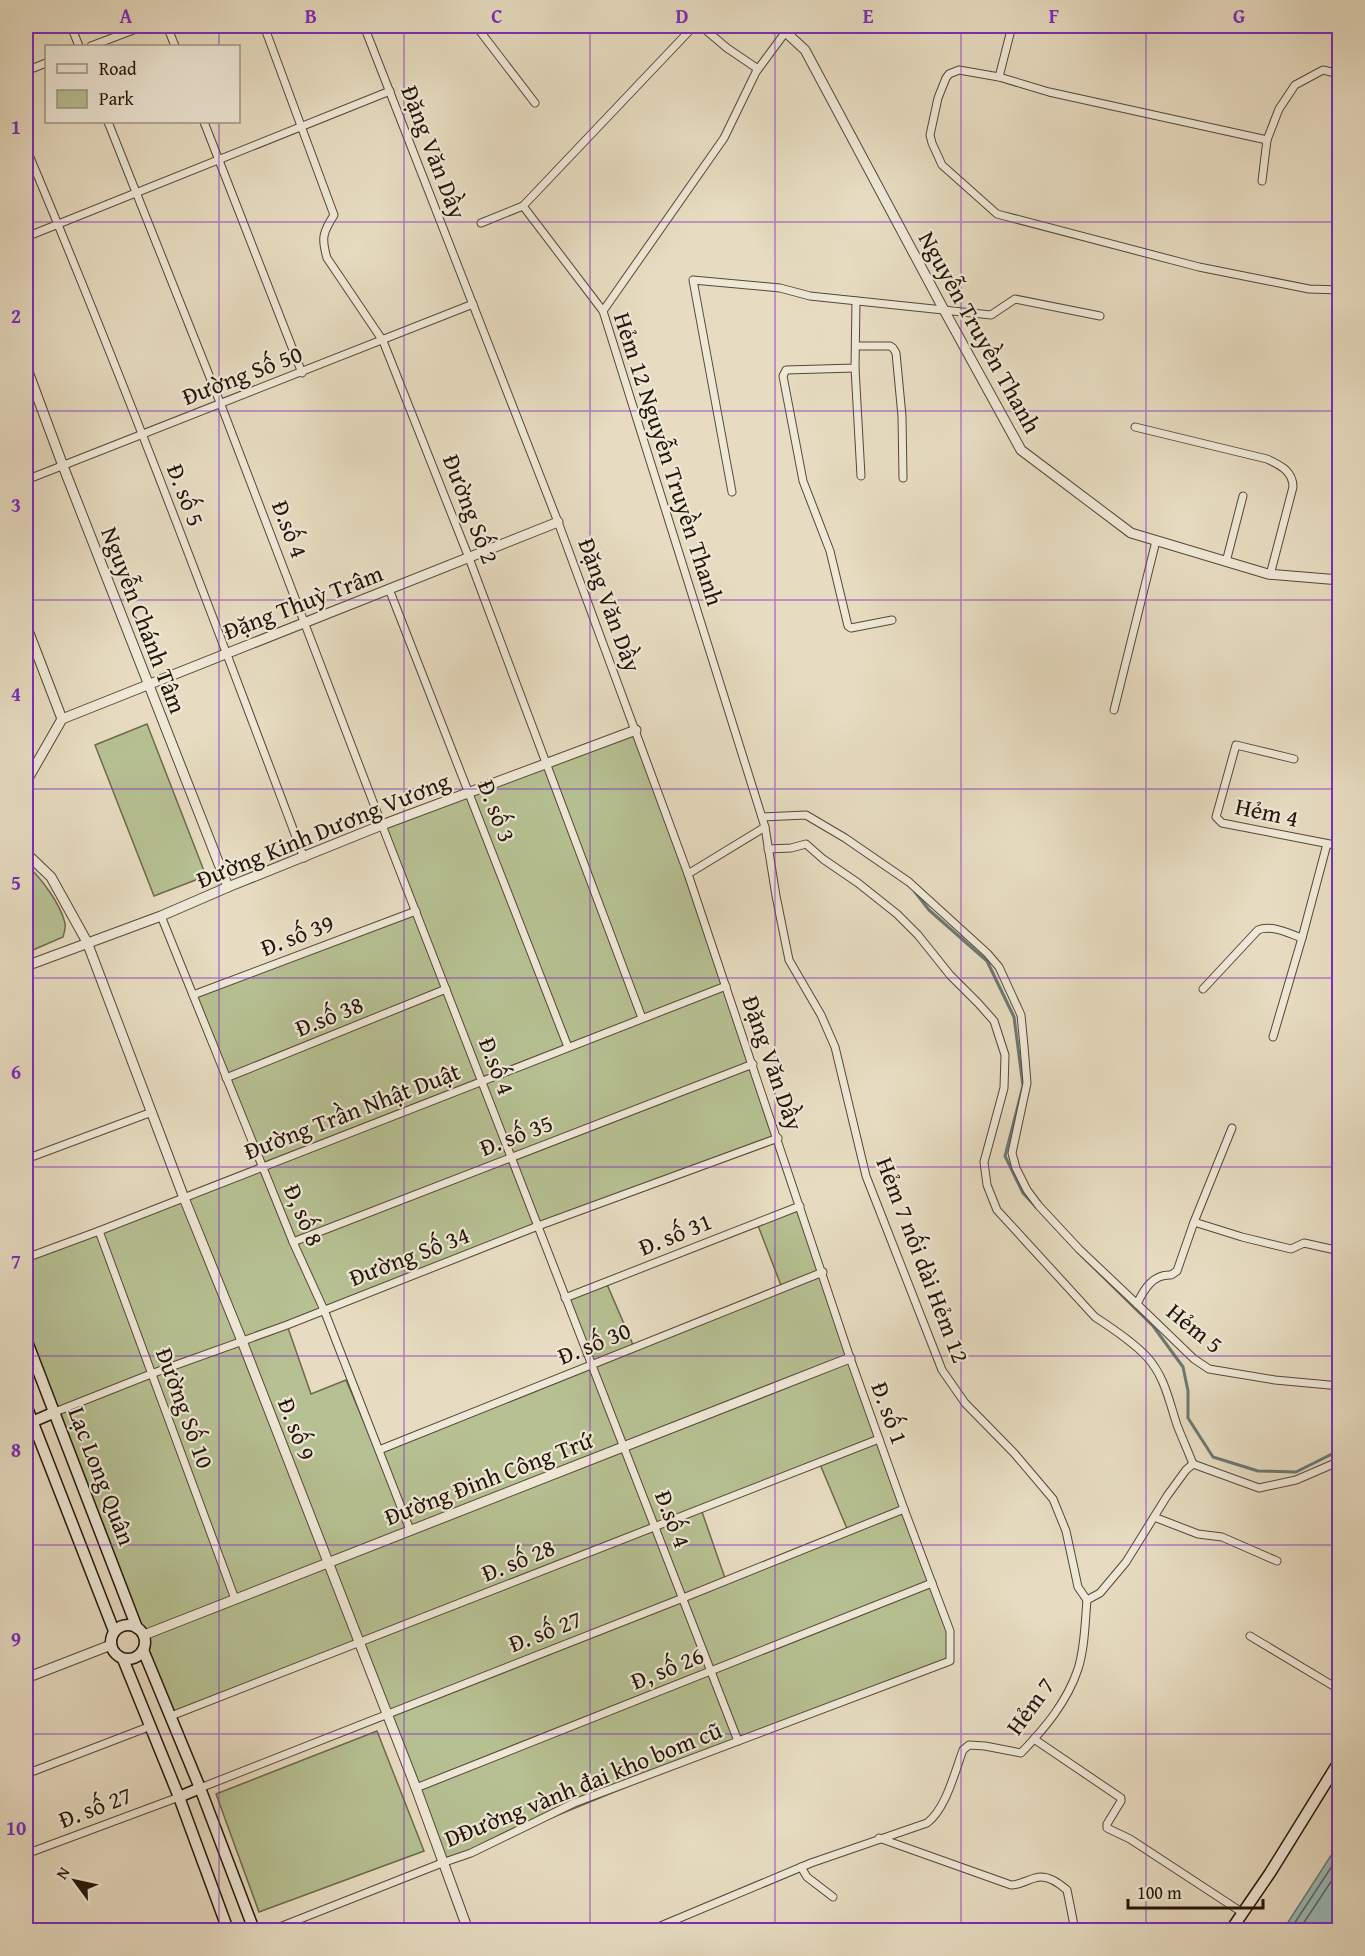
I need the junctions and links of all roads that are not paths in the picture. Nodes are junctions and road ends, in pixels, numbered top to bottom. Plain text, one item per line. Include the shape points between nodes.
1 (71, 26) edge
2 (144, 26) edge
3 (167, 26) edge
4 (264, 26) edge
5 (364, 26) edge
6 (476, 26) edge
7 (694, 26) edge
8 (701, 26) edge
9 (1012, 26) edge
10 (785, 28) edge
11 (79, 45) edge
12 (93, 45) edge
13 (175, 45) edge
14 (45, 63) edge
15 (758, 69) junction
16 (26, 71) edge
17 (1340, 74) edge
18 (999, 77) junction
19 (390, 91) junction
20 (535, 103) dead end
21 (108, 123) edge
22 (204, 123) edge
23 (302, 127) junction
24 (1267, 140) junction
25 (26, 148) edge
26 (219, 160) junction
27 (1262, 181) dead end
28 (135, 193) junction
29 (523, 206) junction
30 (481, 223) dead end
31 (58, 224) junction
32 (26, 237) edge
33 (1340, 290) edge
34 (856, 301) junction
35 (473, 304) junction
36 (944, 310) junction
37 (603, 311) junction
38 (1100, 316) dead end
39 (383, 341) junction
40 (856, 346) junction
41 (26, 366) edge
42 (855, 368) junction
43 (302, 373) junction
44 (221, 405) junction
45 (1136, 427) dead end
46 (142, 435) junction
47 (63, 466) junction
48 (861, 476) dead end
49 (903, 478) dead end
50 (26, 480) edge
51 (732, 492) dead end
52 (1243, 496) dead end
53 (558, 522) junction
54 (1156, 541) junction
55 (470, 558) junction
56 (1226, 562) junction
57 (1270, 575) junction
58 (1340, 580) edge
59 (389, 589) junction
60 (892, 620) dead end
61 (305, 623) junction
62 (26, 625) edge
63 (29, 646) edge
64 (226, 653) junction
65 (148, 684) junction
66 (1114, 710) dead end
67 (62, 719) junction
68 (636, 730) junction
69 (1294, 759) dead end
70 (547, 763) junction
71 (26, 782) edge
72 (469, 793) junction
73 (762, 817) junction
74 (382, 825) junction
75 (765, 827) junction
76 (1327, 844) junction
77 (1340, 846) edge
78 (768, 849) junction
79 (26, 853) edge
80 (304, 858) junction
81 (688, 874) junction
82 (228, 887) junction
83 (416, 910) junction
84 (160, 916) junction
85 (1302, 938) junction
86 (87, 942) junction
87 (26, 966) edge
88 (726, 986) junction
89 (446, 989) junction
90 (1203, 989) dead end
91 (193, 995) junction
92 (642, 1018) junction
93 (1273, 1037) dead end
94 (568, 1047) junction
95 (753, 1064) junction
96 (226, 1078) junction
97 (482, 1081) junction
98 (152, 1112) junction
99 (1232, 1128) dead end
100 (778, 1138) junction
101 (512, 1157) junction
102 (26, 1159) edge
103 (262, 1167) junction
104 (184, 1198) junction
105 (800, 1206) junction
106 (1194, 1222) junction
107 (538, 1226) junction
108 (99, 1231) junction
109 (293, 1242) junction
110 (1340, 1251) edge
111 (26, 1258) edge
112 (823, 1272) junction
113 (565, 1298) junction
114 (1137, 1304) junction
115 (324, 1310) junction
116 (26, 1340) edge
117 (242, 1341) junction
118 (850, 1358) junction
119 (592, 1365) junction
120 (151, 1374) junction
121 (1340, 1386) edge
122 (26, 1405) edge
123 (55, 1412) junction
124 (29, 1423) edge
125 (879, 1438) junction
126 (624, 1446) junction
127 (379, 1450) junction
128 (1340, 1461) edge
129 (1193, 1464) junction
130 (904, 1509) junction
131 (1154, 1517) junction
132 (655, 1527) junction
133 (410, 1530) junction
134 (1277, 1561) dead end
135 (328, 1562) junction
136 (932, 1583) junction
137 (683, 1598) junction
138 (235, 1599) junction
139 (1087, 1600) junction
140 (114, 1631) junction
141 (140, 1631) junction
142 (950, 1631) joint
143 (1250, 1636) dead end
144 (360, 1643) junction
145 (111, 1645) junction
146 (143, 1650) junction
147 (123, 1659) junction
148 (711, 1671) junction
149 (26, 1678) edge
150 (1340, 1690) edge
151 (866, 1693) junction
152 (387, 1714) junction
153 (171, 1716) junction
154 (151, 1726) junction
155 (1034, 1739) junction
156 (738, 1741) junction
157 (1340, 1760) edge
158 (26, 1774) edge
159 (200, 1788) junction
160 (416, 1788) junction
161 (179, 1797) junction
162 (574, 1803) junction
163 (879, 1838) junction
164 (26, 1854) edge
165 (442, 1863) junction
166 (801, 1867) junction
167 (834, 1897) dead end
168 (1243, 1913) junction
169 (228, 1930) edge
170 (254, 1930) edge
171 (272, 1930) edge
172 (468, 1930) edge
173 (651, 1930) edge
174 (1075, 1930) edge
175 (1231, 1930) edge

1 - 11 street
2 - 12 street
3 - 13 street
4 - 23 street, Đường Số 2
5 - 19 street, Đặng Văn Dầy
6 - 20 street
7 - 29 street
8 - 15 street
9 - 18 street
10 - 15 street
10 - 36 street, Nguyễn Truyền Thanh via 805,50
14 - 16 street
15 - 37 street via 724,138
17 - 24 street via 1323,70 1295,85 1279,108
18 - 24 street via 1049,92
18 - 33 street via 960,70 949,74 938,98 930,135 942,165 992,211 1199,267 1309,289
19 - 23 street
19 - 35 street, Đặng Văn Dầy
21 - 28 street, Đ.số 4
22 - 26 street
23 - 26 street
23 - 39 street, Đường Số 2 via 334,215 325,228 327,258
24 - 27 street
25 - 31 street, Đ. số 5
26 - 28 street
26 - 43 street
28 - 31 street
28 - 44 street, Đ.số 4
29 - 30 street
29 - 37 street, Hẻm 12 Nguyễn Truyền Thanh
31 - 32 street
31 - 46 street, Đ. số 5
34 - 36 street
34 - 40 street
34 - 51 street via 780,288 693,280
35 - 39 street, Đường Số 50
35 - 53 street, Đặng Văn Dầy
36 - 38 street via 991,315 1015,299
36 - 54 street, Nguyễn Truyền Thanh via 1021,450 1131,533
37 - 73 street, Hẻm 12 Nguyễn Truyền Thanh
39 - 43 street, Đường Số 50
39 - 55 street, Đường Số 2
40 - 42 street
40 - 49 street via 890,345 896,353
41 - 47 street, Nguyễn Chánh Tâm
42 - 48 street
42 - 60 street via 786,370 783,376 803,480 830,551 848,626
43 - 44 street, Đường Số 50
44 - 46 street, Đường Số 50
44 - 61 street, Đ.số 4
45 - 57 street via 1267,459 1281,465 1291,476 1293,488
46 - 47 street, Đường Số 50
46 - 64 street, Đ. số 5
47 - 50 street, Đường Số 50
47 - 65 street, Nguyễn Chánh Tâm
52 - 56 street
53 - 55 street, Đặng Thuỳ Trâm
53 - 68 street, Đặng Văn Dầy
54 - 56 street, Nguyễn Truyền Thanh
54 - 66 street
55 - 59 street, Đặng Thuỳ Trâm
55 - 70 street, Đường Số 2
56 - 57 street, Nguyễn Truyền Thanh
57 - 58 street, Nguyễn Truyền Thanh
59 - 61 street, Đặng Thuỳ Trâm
59 - 72 street, Đ. số 3
61 - 64 street, Đặng Thuỳ Trâm
61 - 74 street, Đ.số 4
62 - 63 street
63 - 67 street
64 - 65 street, Đặng Thuỳ Trâm
64 - 80 street, Đ. số 5
65 - 67 street, Đặng Thuỳ Trâm
65 - 82 street, Nguyễn Chánh Tâm
67 - 71 street
68 - 70 street, Đường Kinh Dương Vương
68 - 81 street, Đặng Văn Dầy
69 - 76 street, Hẻm 4 via 1236,745 1216,817 1222,823
70 - 72 street, Đường Kinh Dương Vương
70 - 92 street, Đường Số 2
72 - 74 street, Đường Kinh Dương Vương
72 - 94 street, Đ. số 3
73 - 75 street, Hẻm 12 Nguyễn Truyền Thanh
73 - 114 street via 806,815 845,838 909,882 999,967 1021,1015 1024,1046 1027,1083 1012,1153 1016,1168 1045,1212
74 - 80 street, Đường Kinh Dương Vương
74 - 83 street, Đ.số 4
75 - 78 street, Hẻm 7 nối dài Hẻm 12
75 - 81 street
76 - 77 street, Hẻm 4
76 - 85 street
78 - 129 street via 806,844 858,883 918,935 994,1021 1005,1055 1004,1088 984,1162 987,1185 997,1210 1095,1317 1147,1357 1168,1391
78 - 139 street, Hẻm 7 nối dài Hẻm 12 via 789,960 835,1047 866,1176 942,1370 964,1403 1053,1499 1066,1531 1078,1587
79 - 86 street, Đ. số 9 via 51,878
80 - 82 street, Đường Kinh Dương Vương
81 - 88 street, Đặng Văn Dầy
82 - 84 street, Đường Kinh Dương Vương
83 - 89 street, Đ.số 4
83 - 91 street, Đ. số 39
84 - 86 street, Đường Kinh Dương Vương
84 - 91 street, Đ, số 8
85 - 90 street via 1270,928 1258,930
85 - 93 street
86 - 87 street, Đường Kinh Dương Vương
86 - 98 street, Đ. số 9
88 - 92 street, Đường Trần Nhật Duật
88 - 95 street, Đặng Văn Dầy
89 - 96 street, Đ.số 38
89 - 97 street, Đ.số 4
91 - 96 street, Đ, số 8
92 - 94 street, Đường Trần Nhật Duật
94 - 97 street, Đường Trần Nhật Duật
95 - 100 street, Đặng Văn Dầy
95 - 101 street, Đ. số 35
96 - 103 street, Đ, số 8
97 - 101 street, Đ.số 4
97 - 103 street, Đường Trần Nhật Duật
98 - 102 street
98 - 104 street, Đ. số 9
99 - 106 street, Hẻm 5
100 - 105 street, Đặng Văn Dầy
100 - 107 street, Đường Số 34
101 - 107 street, Đ.số 4
101 - 109 street, Đ. số 35
103 - 104 street, Đường Trần Nhật Duật
103 - 109 street, Đ, số 8
104 - 108 street, Đường Trần Nhật Duật
104 - 117 street, Đ. số 9
105 - 112 street, Đ. số 1
105 - 113 street, Đ. số 31
106 - 110 street via 1291,1249 1304,1243
106 - 114 street, Hẻm 5 via 1177,1271 1156,1277
107 - 113 street, Đ.số 4
107 - 115 street, Đường Số 34
108 - 111 street, Đường Trần Nhật Duật
108 - 120 street, Đường Số 10
109 - 115 street, Đ, số 8
112 - 118 street, Đ. số 1
112 - 119 street, Đ. số 30
113 - 119 street, Đ.số 4
114 - 121 street, Hẻm 5 via 1209,1369
115 - 117 street, Đường Số 34
115 - 127 street, Đ, số 8
116 - 123 main road, Lạc Long Quân
117 - 120 street, Đường Số 34
117 - 135 street, Đ. số 9
118 - 125 street, Đ. số 1
118 - 126 street, Đường Đinh Công Trứ
119 - 126 street, Đ.số 4
119 - 127 street, Đ. số 30
120 - 123 street, Đường Số 34
120 - 138 street, Đường Số 10
122 - 124 main road, Lạc Long Quân
123 - 124 main road
123 - 141 main road, Lạc Long Quân
124 - 140 main road, Lạc Long Quân
125 - 130 street, Đ. số 1
125 - 132 street, Đ. số 28
126 - 132 street, Đ.số 4
126 - 133 street, Đường Đinh Công Trứ
127 - 133 street, Đ, số 8
128 - 129 street via 1296,1480 1259,1488
129 - 131 street
130 - 136 street, Đ. số 1
130 - 137 street, Đ. số 27
131 - 134 street via 1198,1534 1222,1537
131 - 139 street via 1126,1562 1100,1593
132 - 137 street, Đ.số 4
132 - 144 street, Đ. số 28
133 - 135 street, Đường Đinh Công Trứ
135 - 138 street, Đường Đinh Công Trứ
135 - 144 street, Đ. số 9
136 - 142 street, Đ. số 1
136 - 148 street, Đ, số 26
137 - 148 street, Đ.số 4
137 - 152 street, Đ. số 27
138 - 141 street, Đường Đinh Công Trứ
139 - 155 street, Hẻm 7 via 1078,1667 1066,1697
140 - 141 main road via 132,1624
140 - 145 main road
141 - 146 main road
142 - 151 street, DĐường vành đai kho bom cũ via 950,1661
143 - 150 street
144 - 152 street, Đ. số 9
144 - 153 street, Đ. số 28
145 - 147 main road
145 - 149 street
146 - 147 main road via 135,1658
146 - 153 main road
147 - 154 main road
148 - 156 street, Đ.số 4
148 - 160 street, Đ, số 26
151 - 156 street, DĐường vành đai kho bom cũ
151 - 162 street
152 - 159 street, Đ. số 27
152 - 160 street, Đ. số 9
153 - 154 main road
153 - 159 main road
154 - 158 street
154 - 161 main road
155 - 163 street, Hẻm 7 via 1021,1753 969,1745 963,1750 935,1817
155 - 168 street via 1121,1797 1107,1828
156 - 162 street, DĐường vành đai kho bom cũ
157 - 168 main road
159 - 161 main road
159 - 170 main road
160 - 165 street, Đ. số 9
161 - 164 street, Đ. số 27
161 - 169 main road
162 - 165 street, DĐường vành đai kho bom cũ
163 - 166 street, Hẻm 7
163 - 174 street via 1011,1885 1045,1877 1068,1890
165 - 171 street, DĐường vành đai kho bom cũ
165 - 172 street, Đ. số 9
166 - 167 street via 807,1877
166 - 173 street, Hẻm 7
168 - 175 main road

